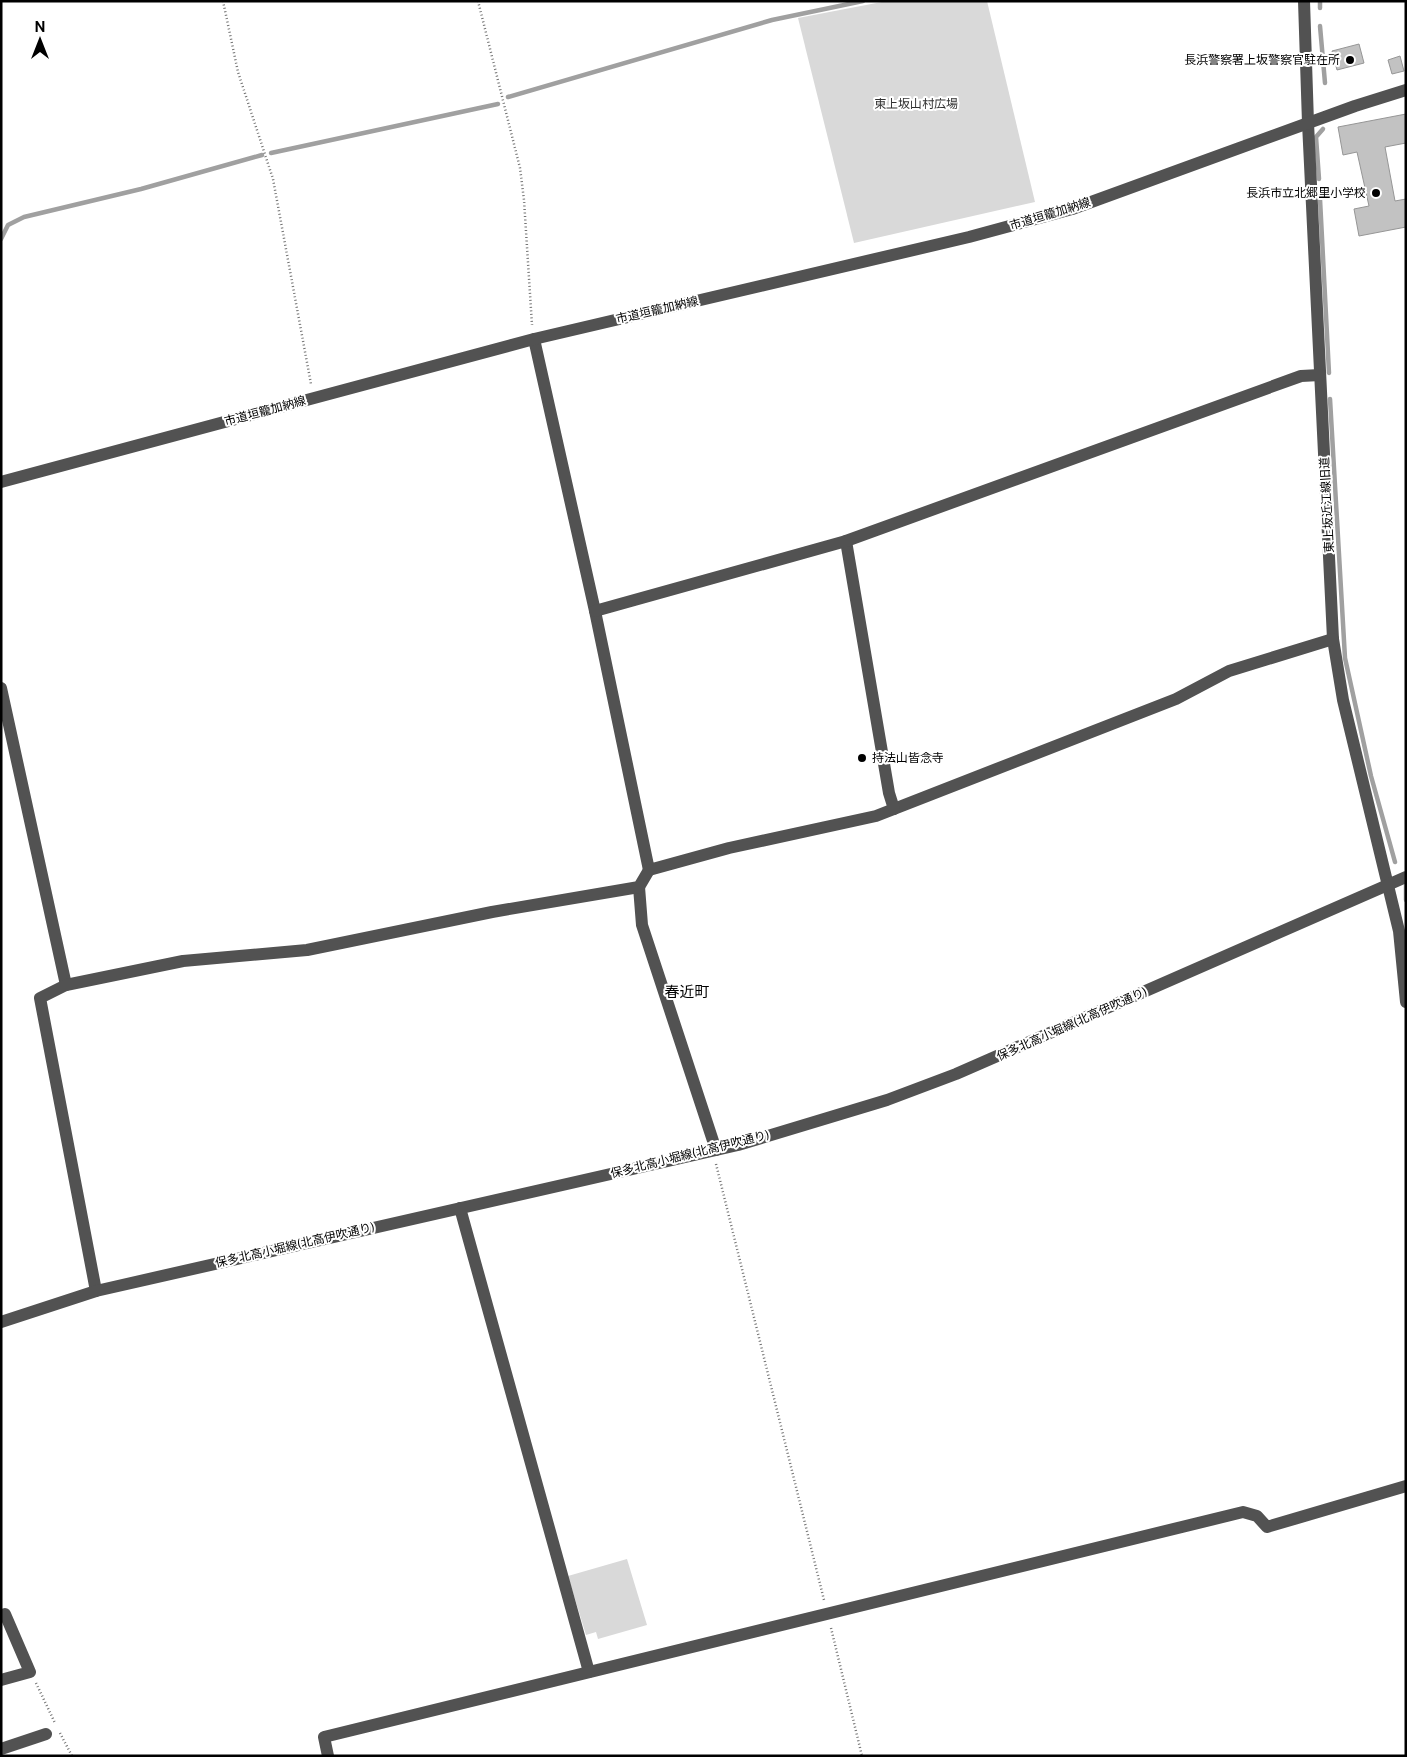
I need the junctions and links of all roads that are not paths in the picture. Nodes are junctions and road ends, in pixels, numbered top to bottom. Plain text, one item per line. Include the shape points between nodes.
1 (1304, 1) edge
2 (1406, 90) edge
3 (1308, 123) junction
4 (534, 339) junction
5 (1320, 375) junction
6 (1, 482) edge
7 (846, 541) junction
8 (595, 611) junction
9 (1333, 639) junction
10 (1, 688) edge
11 (894, 809) junction
12 (649, 870) junction
13 (1406, 877) edge
14 (1389, 883) junction
15 (639, 887) junction
16 (66, 986) junction
17 (1406, 1002) edge
18 (716, 1150) junction
19 (460, 1208) junction
20 (96, 1291) junction
21 (1, 1322) edge
22 (1406, 1486) edge
23 (5, 1614) dead end
24 (589, 1672) junction
25 (1, 1680) edge
26 (46, 1734) dead end
27 (1, 1749) edge
28 (328, 1756) edge

1 - 3 street, 東上坂近江線旧道
2 - 3 street, 市道垣籠加納線
3 - 4 street, 市道垣籠加納線 via 1053,214 950,242
3 - 5 street, 東上坂近江線旧道
4 - 6 street, 市道垣籠加納線
4 - 8 street
5 - 7 street via 1302,376
5 - 9 street, 東上坂近江線旧道
7 - 8 street
7 - 11 street
8 - 12 street
9 - 11 street via 1229,670 1176,699
9 - 14 street, 東上坂近江線旧道 via 1343,700
10 - 16 street
11 - 12 street
12 - 15 street
13 - 14 street, 保多北高小堀線(北高伊吹通り)
14 - 17 street, 東上坂近江線旧道 via 1399,931
14 - 18 street, 保多北高小堀線(北高伊吹通り) via 956,1074 887,1100
15 - 16 street via 492,912 307,950 183,961
15 - 18 street via 642,925
16 - 20 street via 40,998
18 - 19 street, 保多北高小堀線(北高伊吹通り)
19 - 20 street, 保多北高小堀線(北高伊吹通り)
19 - 24 street
20 - 21 street, 保多北高小堀線(北高伊吹通り)
22 - 24 street via 1267,1527 1257,1516 1243,1512
23 - 25 street via 30,1672
24 - 28 street via 324,1737
26 - 27 street

